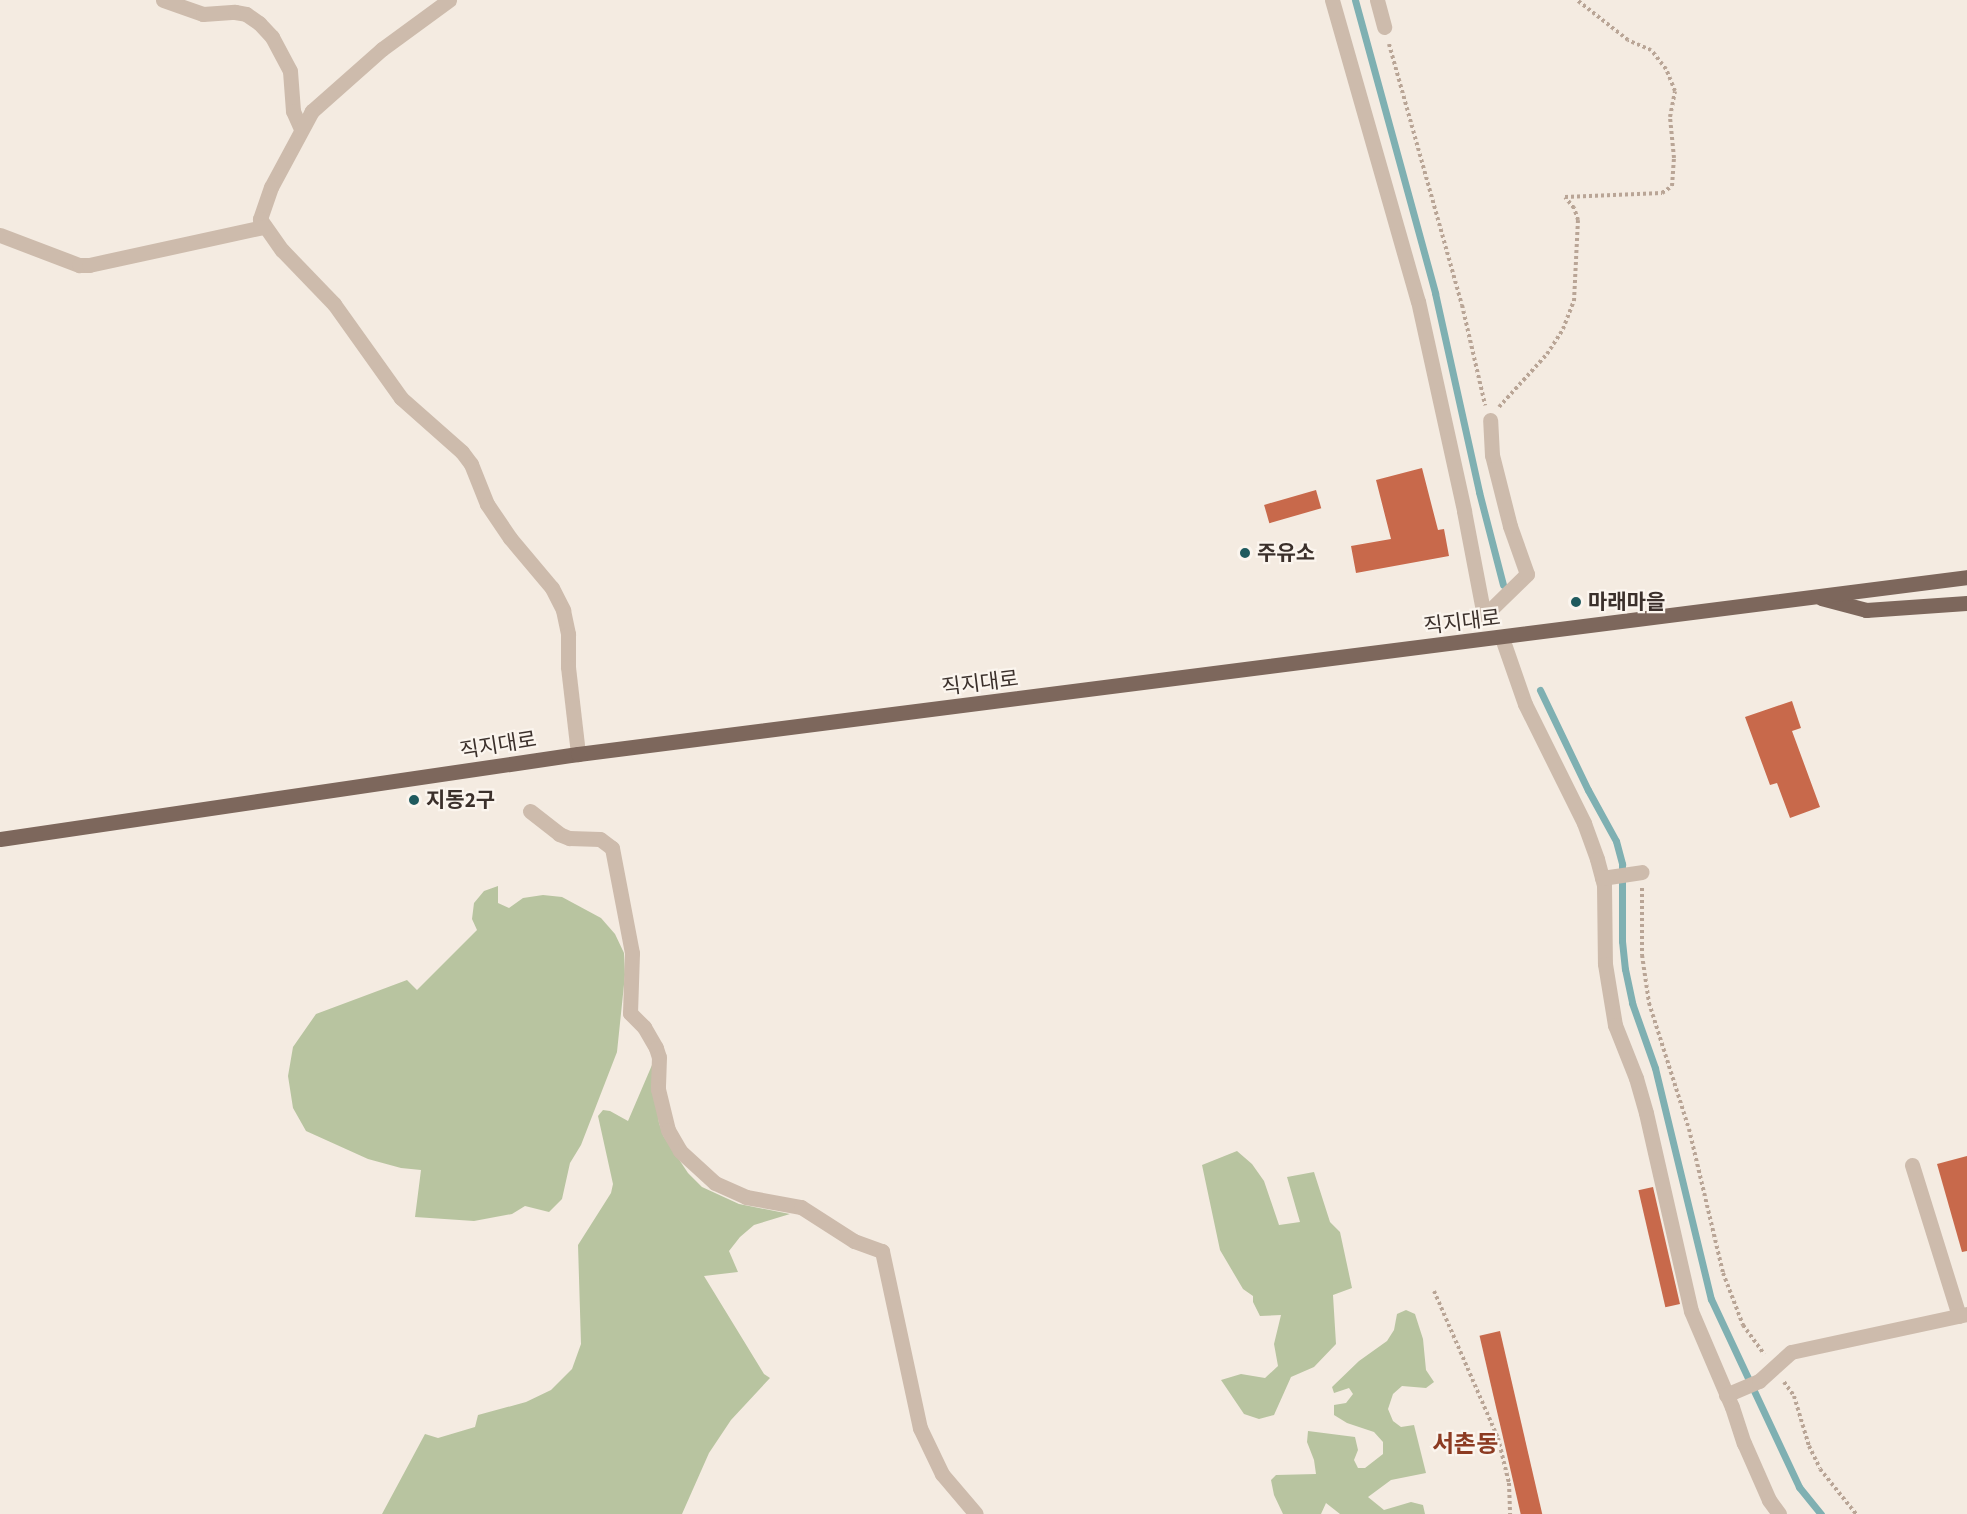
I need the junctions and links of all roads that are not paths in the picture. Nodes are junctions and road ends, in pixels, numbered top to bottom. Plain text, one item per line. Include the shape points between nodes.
1 (163, 0) edge
2 (449, 0) edge
3 (1332, 0) edge
4 (1377, 0) edge
5 (1384, 27) road end
6 (301, 129) junction
7 (264, 227) junction
8 (0, 235) edge
9 (1490, 420) road end
10 (1967, 577) edge
11 (1813, 596) junction
12 (1967, 603) edge
13 (1502, 638) junction
14 (578, 754) junction
15 (530, 811) dead end
16 (0, 839) edge
17 (1642, 872) road end
18 (1602, 878) junction
19 (1912, 1165) dead end
20 (1963, 1315) edge
21 (1726, 1395) junction
22 (976, 1514) edge
23 (1779, 1514) edge

1 - 6 lane via 203,14 246,14 259,22 290,71 293,111
2 - 6 lane via 337,87 312,111
3 - 9 lane via 1418,301 1484,616 1527,574 1492,455
4 - 5 lane
6 - 7 lane via 268,195 260,219
7 - 8 lane via 89,265 79,265
7 - 14 lane via 334,304 401,398 467,458 487,504 552,588 563,610 568,634
10 - 11 main road, 직지대로
11 - 12 main road via 1866,610
11 - 13 main road, 직지대로
13 - 14 main road, 직지대로
13 - 18 lane via 1525,704 1584,823
14 - 16 main road, 직지대로
15 - 22 lane via 559,834 600,839 612,848 633,952 630,1013 656,1048 658,1089 668,1130 680,1150 715,1183 746,1197 801,1207 854,1241 882,1251 920,1428 942,1474
17 - 18 lane
18 - 21 lane via 1605,964 1615,1025 1646,1113 1691,1311
19 - 20 lane
20 - 21 lane via 1791,1352 1759,1381
21 - 23 lane via 1744,1443

